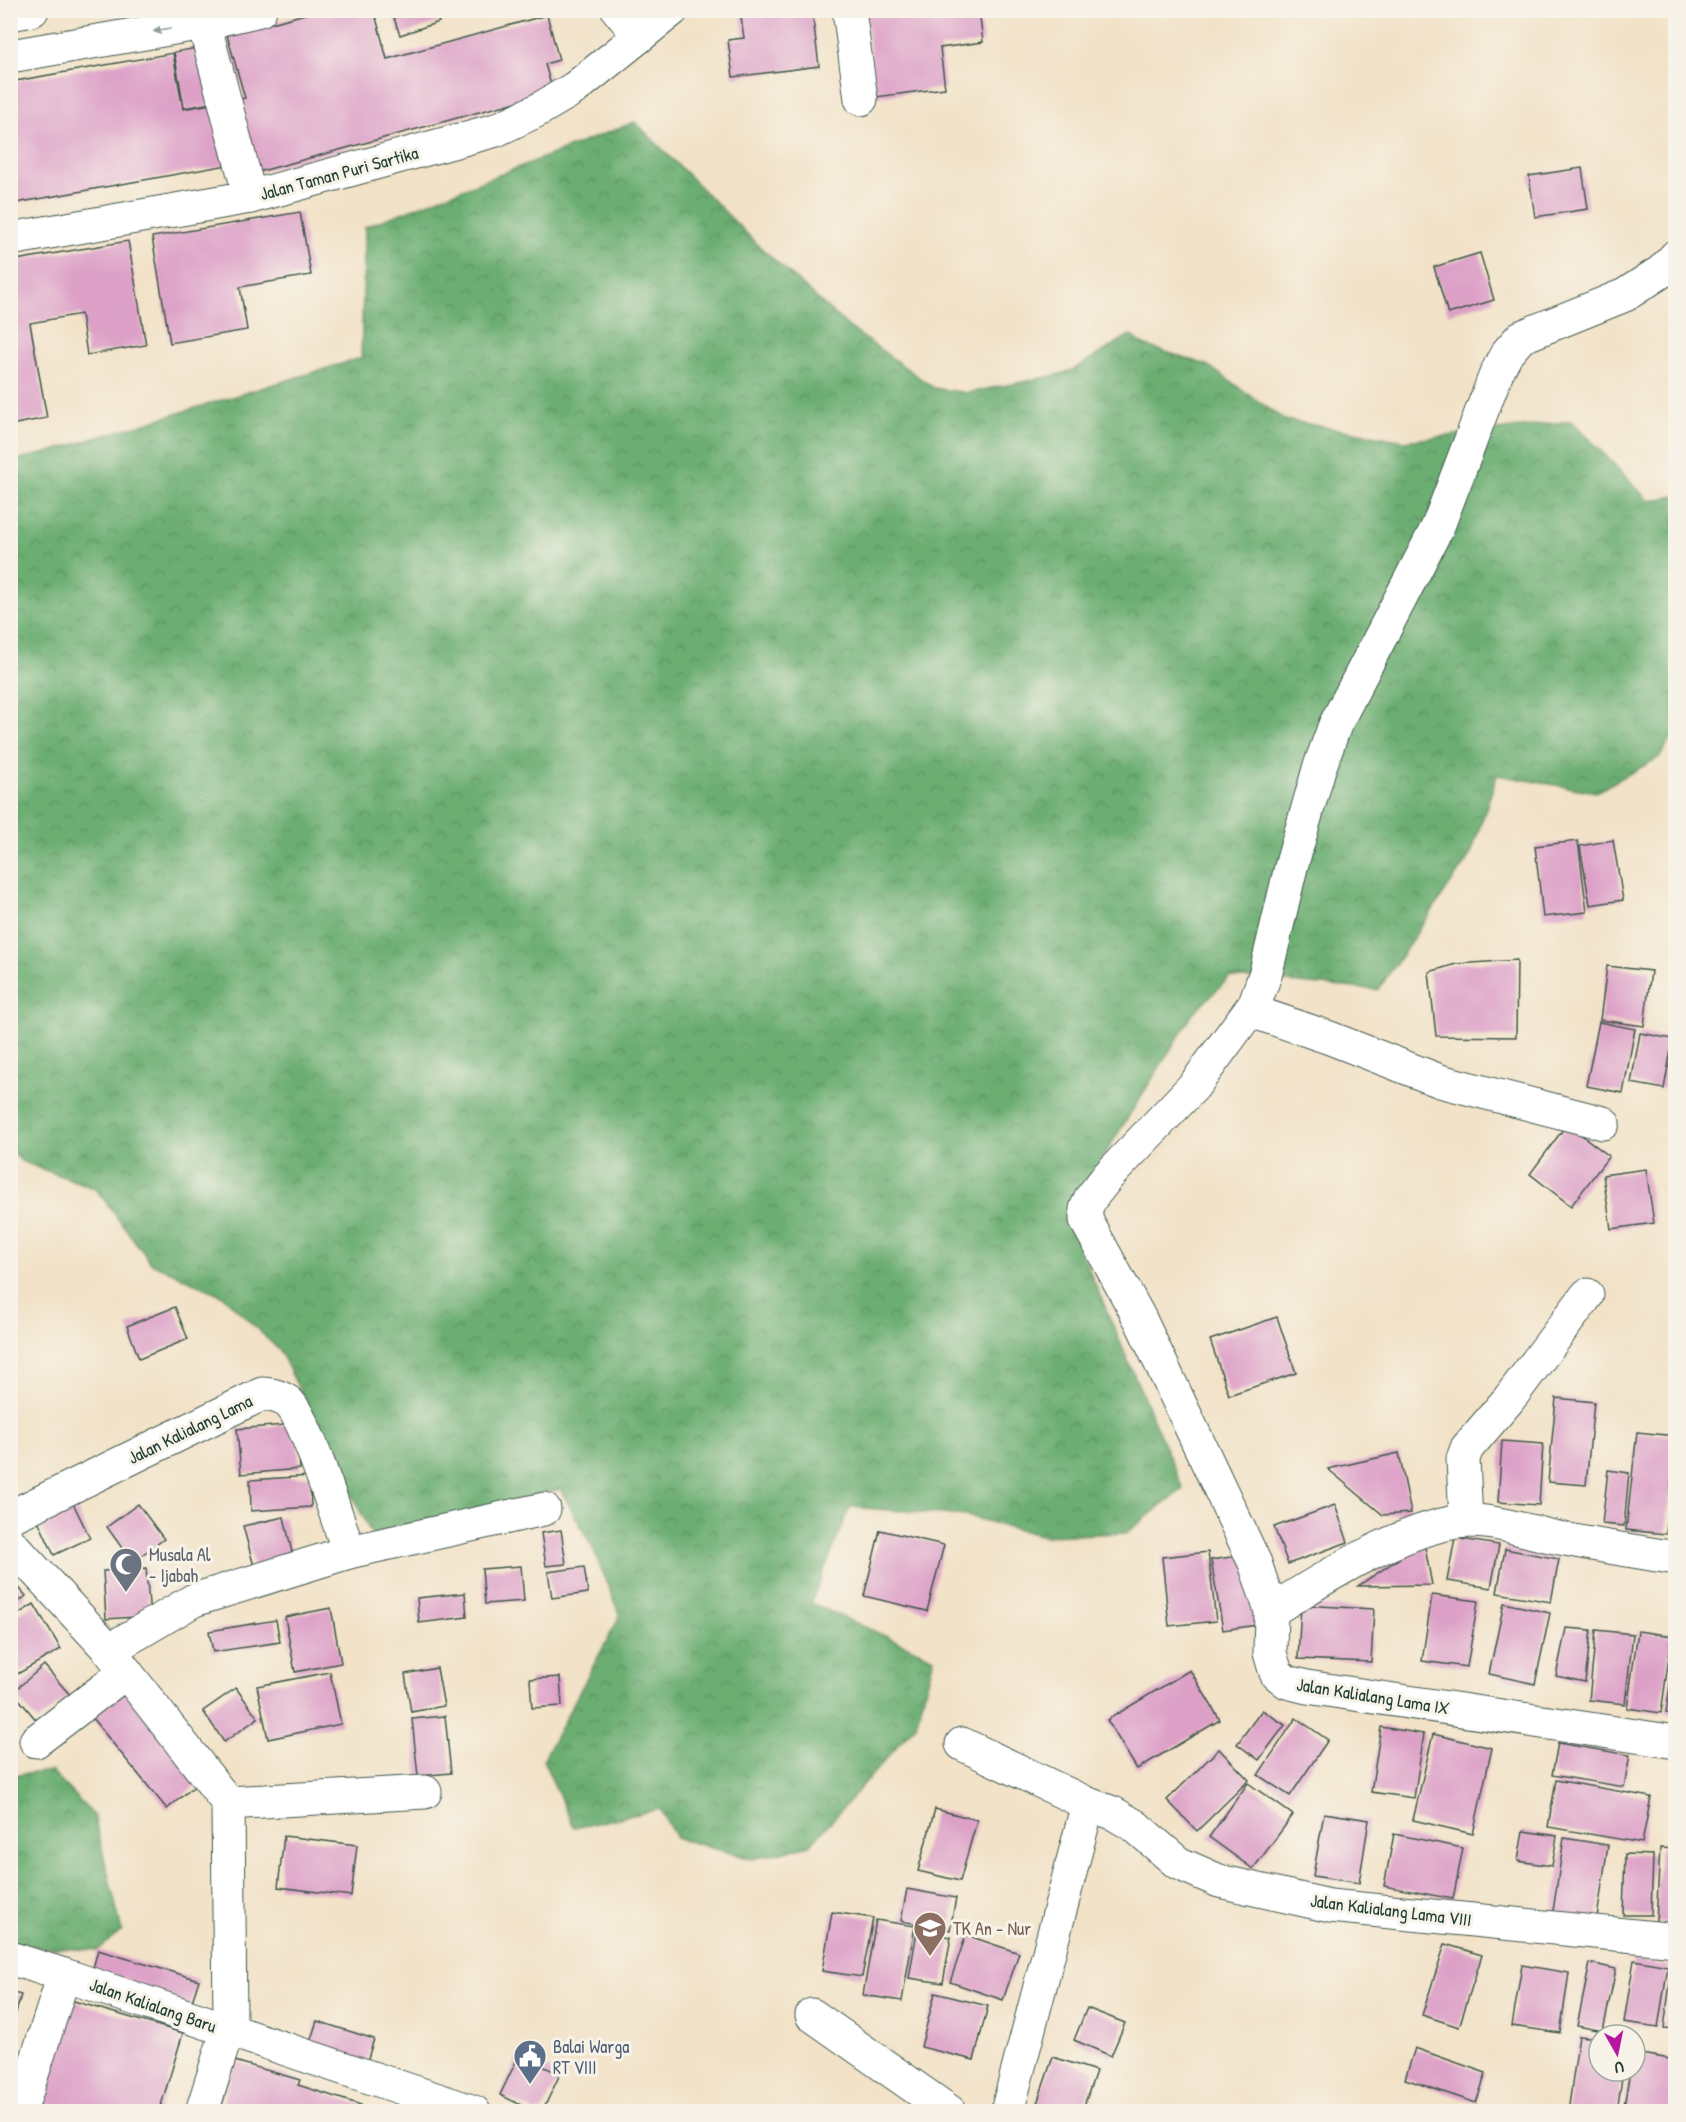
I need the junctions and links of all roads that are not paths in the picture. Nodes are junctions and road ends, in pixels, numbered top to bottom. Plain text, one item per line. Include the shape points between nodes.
1 (32, 10) edge
2 (260, 10) edge
3 (618, 10) edge
4 (672, 10) edge
5 (849, 10) edge
6 (10, 14) edge
7 (204, 23) junction
8 (640, 36) junction
9 (10, 56) edge
10 (861, 99) dead end
11 (250, 197) junction
12 (10, 239) edge
13 (1676, 256) edge
14 (1251, 1011) junction
15 (1603, 1123) dead end
16 (1587, 1295) dead end
17 (544, 1509) dead end
18 (10, 1517) edge
19 (1466, 1521) junction
20 (10, 1543) edge
21 (349, 1552) junction
22 (1676, 1558) edge
23 (1271, 1611) junction
24 (117, 1661) junction
25 (36, 1741) dead end
26 (1676, 1742) edge
27 (962, 1744) dead end
28 (424, 1792) dead end
29 (228, 1803) junction
30 (1088, 1804) junction
31 (1676, 1940) edge
32 (10, 1958) edge
33 (64, 1975) junction
34 (812, 2015) dead end
35 (229, 2026) junction
36 (406, 2101) edge
37 (20, 2112) edge
38 (202, 2112) edge
39 (474, 2112) edge
40 (951, 2112) edge
41 (1007, 2112) edge

1 - 6 street
2 - 7 street
3 - 8 street
4 - 8 street, Jalan Taman Puri Sartika
5 - 10 street
7 -> 9 street
7 - 11 street
8 - 11 street, Jalan Taman Puri Sartika via 575,88 496,130
11 - 12 street, Jalan Taman Puri Sartika
13 - 14 street via 1662,271 1625,295 1521,337 1507,353 1438,526 1335,725 1291,867 1266,972
14 - 15 street via 1440,1081
14 - 23 street via 1194,1086 1090,1199 1086,1220 1140,1319 1251,1555
16 - 19 street via 1467,1448 1463,1459
17 - 21 street
18 - 21 street, Jalan Kalialang Lama via 262,1394 278,1396 290,1404 309,1441
19 - 22 street
19 - 23 street via 1389,1544
20 - 24 street
21 - 24 street via 194,1600
23 - 26 street, Jalan Kalialang Lama IX via 1269,1653 1276,1673 1287,1682
24 - 25 street
24 - 29 street
27 - 30 street, Jalan Kalialang Lama VIII
28 - 29 street
29 - 35 street
30 - 31 street, Jalan Kalialang Lama VIII via 1135,1826 1178,1863 1219,1881 1330,1906
30 - 41 street
32 - 33 street, Jalan Kalialang Baru
33 - 35 street, Jalan Kalialang Baru
33 - 37 street, Jalan Kalialang Baru
34 - 40 street
35 - 36 street
35 - 38 street, Jalan Kalialang Baru
36 - 39 street

